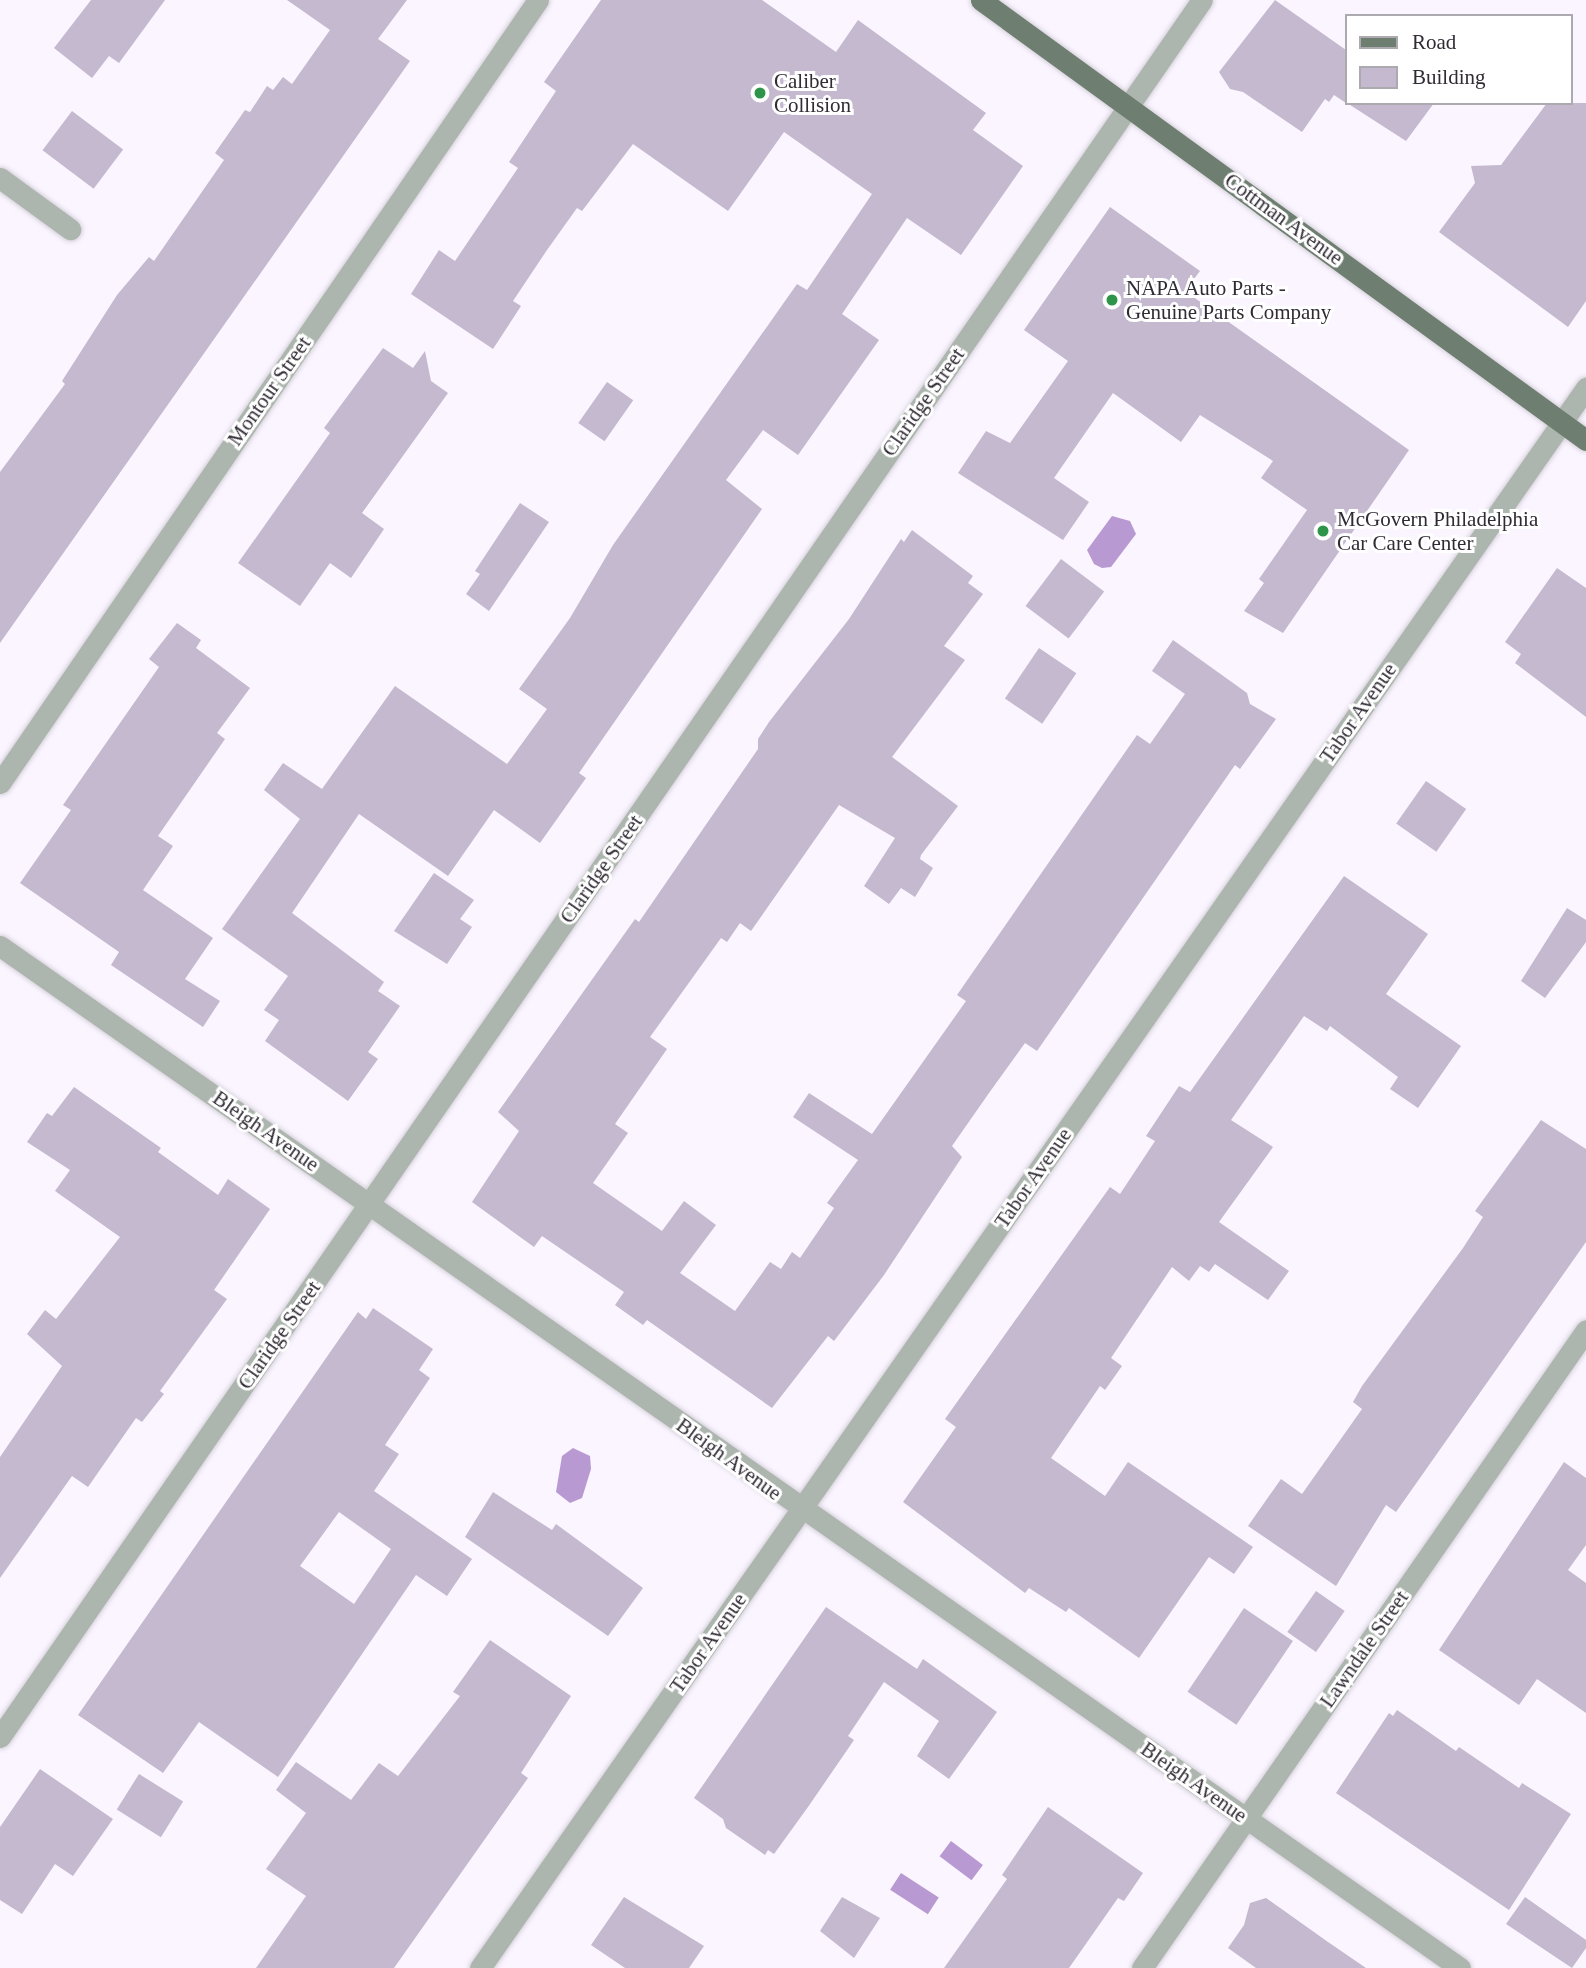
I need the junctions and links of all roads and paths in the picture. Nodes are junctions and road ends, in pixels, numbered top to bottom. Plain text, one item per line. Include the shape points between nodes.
1 (538, 0) edge
2 (981, 0) edge
3 (1202, 0) edge
4 (1129, 105) junction
5 (0, 178) edge
6 (69, 229) dead end
7 (1586, 388) edge
8 (1562, 422) junction
9 (1586, 440) edge
10 (0, 783) edge
11 (0, 946) edge
12 (371, 1203) junction
13 (1586, 1330) edge
14 (801, 1510) junction
15 (0, 1737) edge
16 (1246, 1818) junction
17 (480, 1968) edge
18 (1142, 1968) edge
19 (1460, 1968) edge

1 - 10 street, Montour Street
2 - 4 main road, Cottman Avenue
3 - 4 street, Claridge Street
4 - 8 main road, Cottman Avenue
4 - 12 street, Claridge Street
5 - 6 street
7 - 8 street, Tabor Avenue
8 - 9 main road, Cottman Avenue
8 - 14 street, Tabor Avenue
11 - 12 street, Bleigh Avenue
12 - 14 street, Bleigh Avenue
12 - 15 street, Claridge Street
13 - 16 street, Lawndale Street
14 - 16 street, Bleigh Avenue
14 - 17 street, Tabor Avenue
16 - 18 street, Lawndale Street
16 - 19 street, Bleigh Avenue

